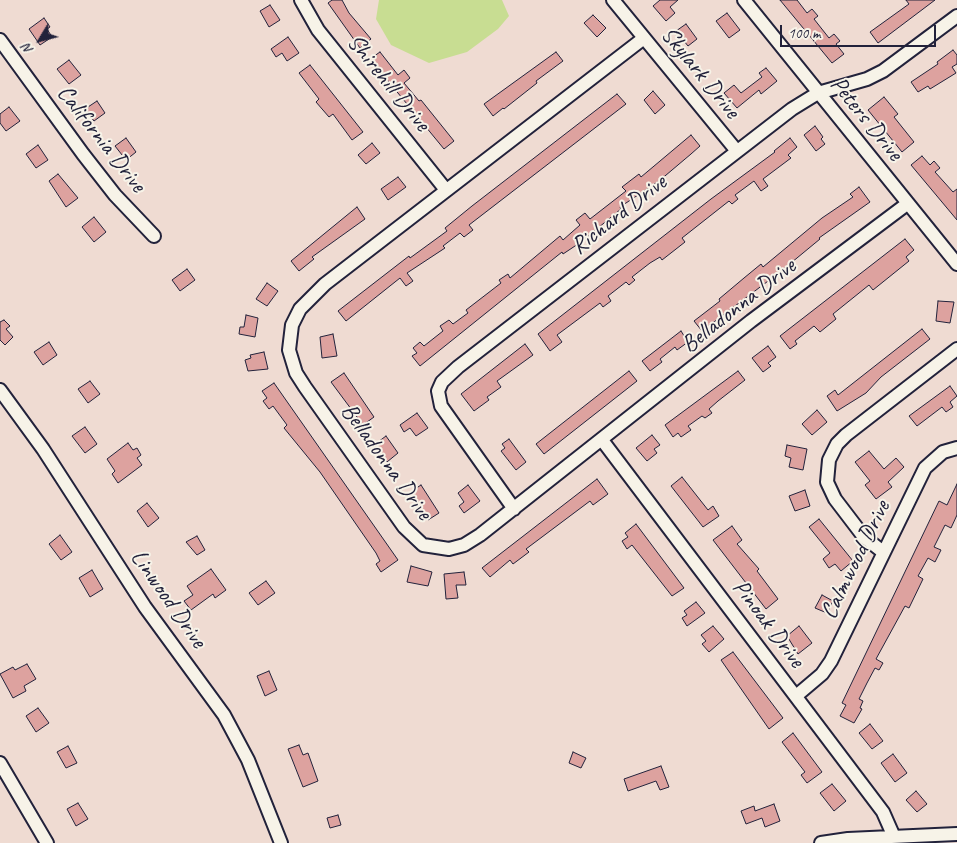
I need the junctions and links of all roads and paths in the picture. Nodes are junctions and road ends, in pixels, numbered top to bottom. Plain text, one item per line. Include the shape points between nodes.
1 (301, 0) edge
2 (613, 0) edge
3 (744, 0) edge
4 (957, 16) edge
5 (644, 38) junction
6 (0, 40) edge
7 (818, 93) junction
8 (736, 150) junction
9 (446, 190) junction
10 (907, 204) junction
11 (154, 236) dead end
12 (957, 264) edge
13 (957, 349) edge
14 (0, 390) edge
15 (602, 440) junction
16 (957, 448) edge
17 (514, 509) junction
18 (883, 552) junction
19 (796, 696) junction
20 (0, 763) edge
21 (957, 834) edge
22 (894, 837) junction
23 (47, 843) edge
24 (281, 843) edge
25 (821, 843) edge

1 - 9 street, Shirehill Drive via 318,30
2 - 5 street, Skylark Drive
3 - 7 street, Peters Drive
4 - 7 street, Richard Drive via 883,71
5 - 8 street, Skylark Drive
5 - 9 street, Belladonna Drive
6 - 11 street, California Drive via 115,195
7 - 8 street, Richard Drive via 792,108
7 - 10 street, Peters Drive
8 - 17 street, Richard Drive via 442,382 438,391 441,406
9 - 17 street, Belladonna Drive via 300,309 292,325 289,350 304,387 408,530 423,545 448,549 464,545
10 - 12 street, Peters Drive
10 - 15 street, Belladonna Drive
13 - 18 street via 846,435 829,460 827,482 834,499 864,537
14 - 24 street, Linwood Drive via 42,448 145,607 224,715 248,760
15 - 17 street, Belladonna Drive
15 - 19 street, Pinoak Drive
16 - 18 street, Calmwood Drive via 943,452 925,468
18 - 19 street, Calmwood Drive via 831,660 822,674
19 - 22 street, Pinoak Drive via 883,812
20 - 23 street
21 - 22 street
22 - 25 street

